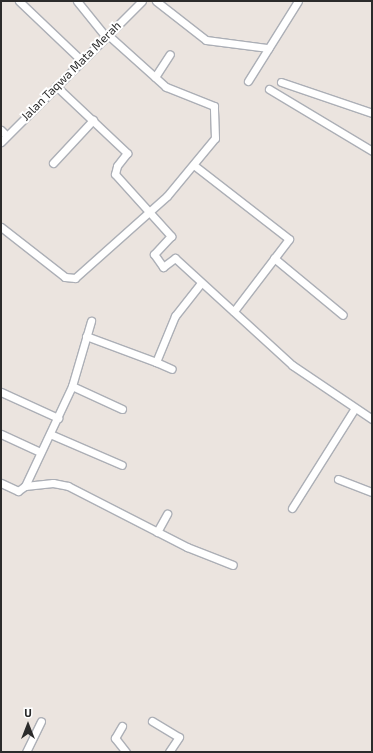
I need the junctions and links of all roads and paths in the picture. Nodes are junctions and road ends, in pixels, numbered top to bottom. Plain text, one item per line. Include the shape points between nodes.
1 (19, 1) edge
2 (77, 1) edge
3 (156, 1) edge
4 (298, 1) edge
5 (139, 2) edge
6 (107, 36) junction
7 (268, 48) junction
8 (170, 54) dead end
9 (82, 61) junction
10 (155, 77) junction
11 (248, 81) dead end
12 (281, 82) dead end
13 (56, 86) junction
14 (269, 89) dead end
15 (372, 113) edge
16 (93, 120) junction
17 (1, 130) edge
18 (7, 136) junction
19 (1, 142) edge
20 (372, 151) edge
21 (53, 163) dead end
22 (196, 166) junction
23 (149, 212) junction
24 (1, 227) edge
25 (274, 258) junction
26 (201, 284) junction
27 (234, 311) junction
28 (343, 315) dead end
29 (92, 321) dead end
30 (86, 336) junction
31 (156, 362) junction
32 (172, 369) dead end
33 (72, 386) junction
34 (1, 392) edge
35 (354, 407) junction
36 (122, 409) dead end
37 (58, 418) junction
38 (372, 420) edge
39 (1, 434) edge
40 (50, 434) junction
41 (40, 452) junction
42 (122, 465) dead end
43 (338, 479) dead end
44 (1, 483) edge
45 (25, 486) junction
46 (372, 492) edge
47 (292, 508) dead end
48 (167, 514) dead end
49 (157, 532) junction
50 (233, 565) dead end
51 (41, 721) dead end
52 (152, 721) dead end
53 (122, 726) dead end
54 (26, 752) edge
55 (126, 752) edge
56 (169, 752) edge

1 - 9 street
2 - 6 street
3 - 7 street via 206,40
4 - 7 street
5 - 6 street, Jalan Taqwa Mata Merah
6 - 9 street, Jalan Taqwa Mata Merah
6 - 10 street
7 - 11 street
8 - 10 street
9 - 13 street, Jalan Taqwa Mata Merah
10 - 22 street via 179,95 215,107 215,138
12 - 15 street
13 - 16 street
13 - 18 street, Jalan Taqwa Mata Merah
14 - 20 street
16 - 21 street
16 - 23 street via 127,153 117,166 116,174
17 - 18 street
18 - 19 street, Jalan Taqwa Mata Merah
22 - 23 street
22 - 25 street via 288,238
23 - 24 street via 73,279
23 - 26 street via 171,236 154,254 163,267 175,258
25 - 27 street
25 - 28 street
26 - 27 street
26 - 31 street via 175,316
27 - 35 street via 292,365
29 - 30 street
30 - 31 street
30 - 33 street
31 - 32 street
33 - 36 street
33 - 37 street
34 - 37 street
35 - 38 street
35 - 47 street
37 - 40 street
39 - 41 street
40 - 41 street
40 - 42 street
41 - 45 street
43 - 46 street
44 - 45 street via 18,491
45 - 49 street via 53,483 68,486
48 - 49 street
49 - 50 street
51 - 54 street
52 - 56 street via 177,734 179,740
53 - 55 street via 116,738

